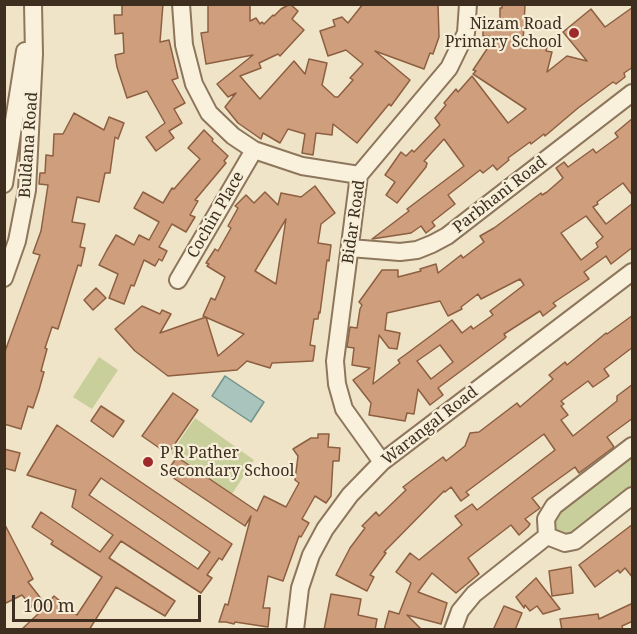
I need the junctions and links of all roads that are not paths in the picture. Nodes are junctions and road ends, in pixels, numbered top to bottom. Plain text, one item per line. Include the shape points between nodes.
1 (181, 4) edge
2 (468, 4) edge
3 (33, 7) edge
4 (633, 93) edge
5 (254, 150) junction
6 (359, 175) junction
7 (4, 184) edge
8 (350, 248) junction
9 (633, 272) edge
10 (4, 278) edge
11 (178, 280) dead end
12 (633, 446) edge
13 (382, 462) junction
14 (633, 496) edge
15 (547, 536) junction
16 (295, 630) edge
17 (453, 630) edge

1 - 5 street via 183,45 194,84 209,113
2 - 6 street, Bidar Road via 466,33 449,68
3 - 7 street, Buldana Road
3 - 10 street, Buldana Road via 27,190 17,241
4 - 8 street, Parbhani Road via 447,236 417,250
5 - 6 street via 302,166
5 - 11 street, Cochin Place
6 - 8 street, Bidar Road
8 - 13 street, Bidar Road via 335,361 337,384 344,409
9 - 13 street, Warangal Road
12 - 15 street via 554,506 546,519
13 - 16 street, Warangal Road via 340,507 311,555 300,588
14 - 15 street via 575,541 565,543
15 - 17 street via 474,594 460,611

